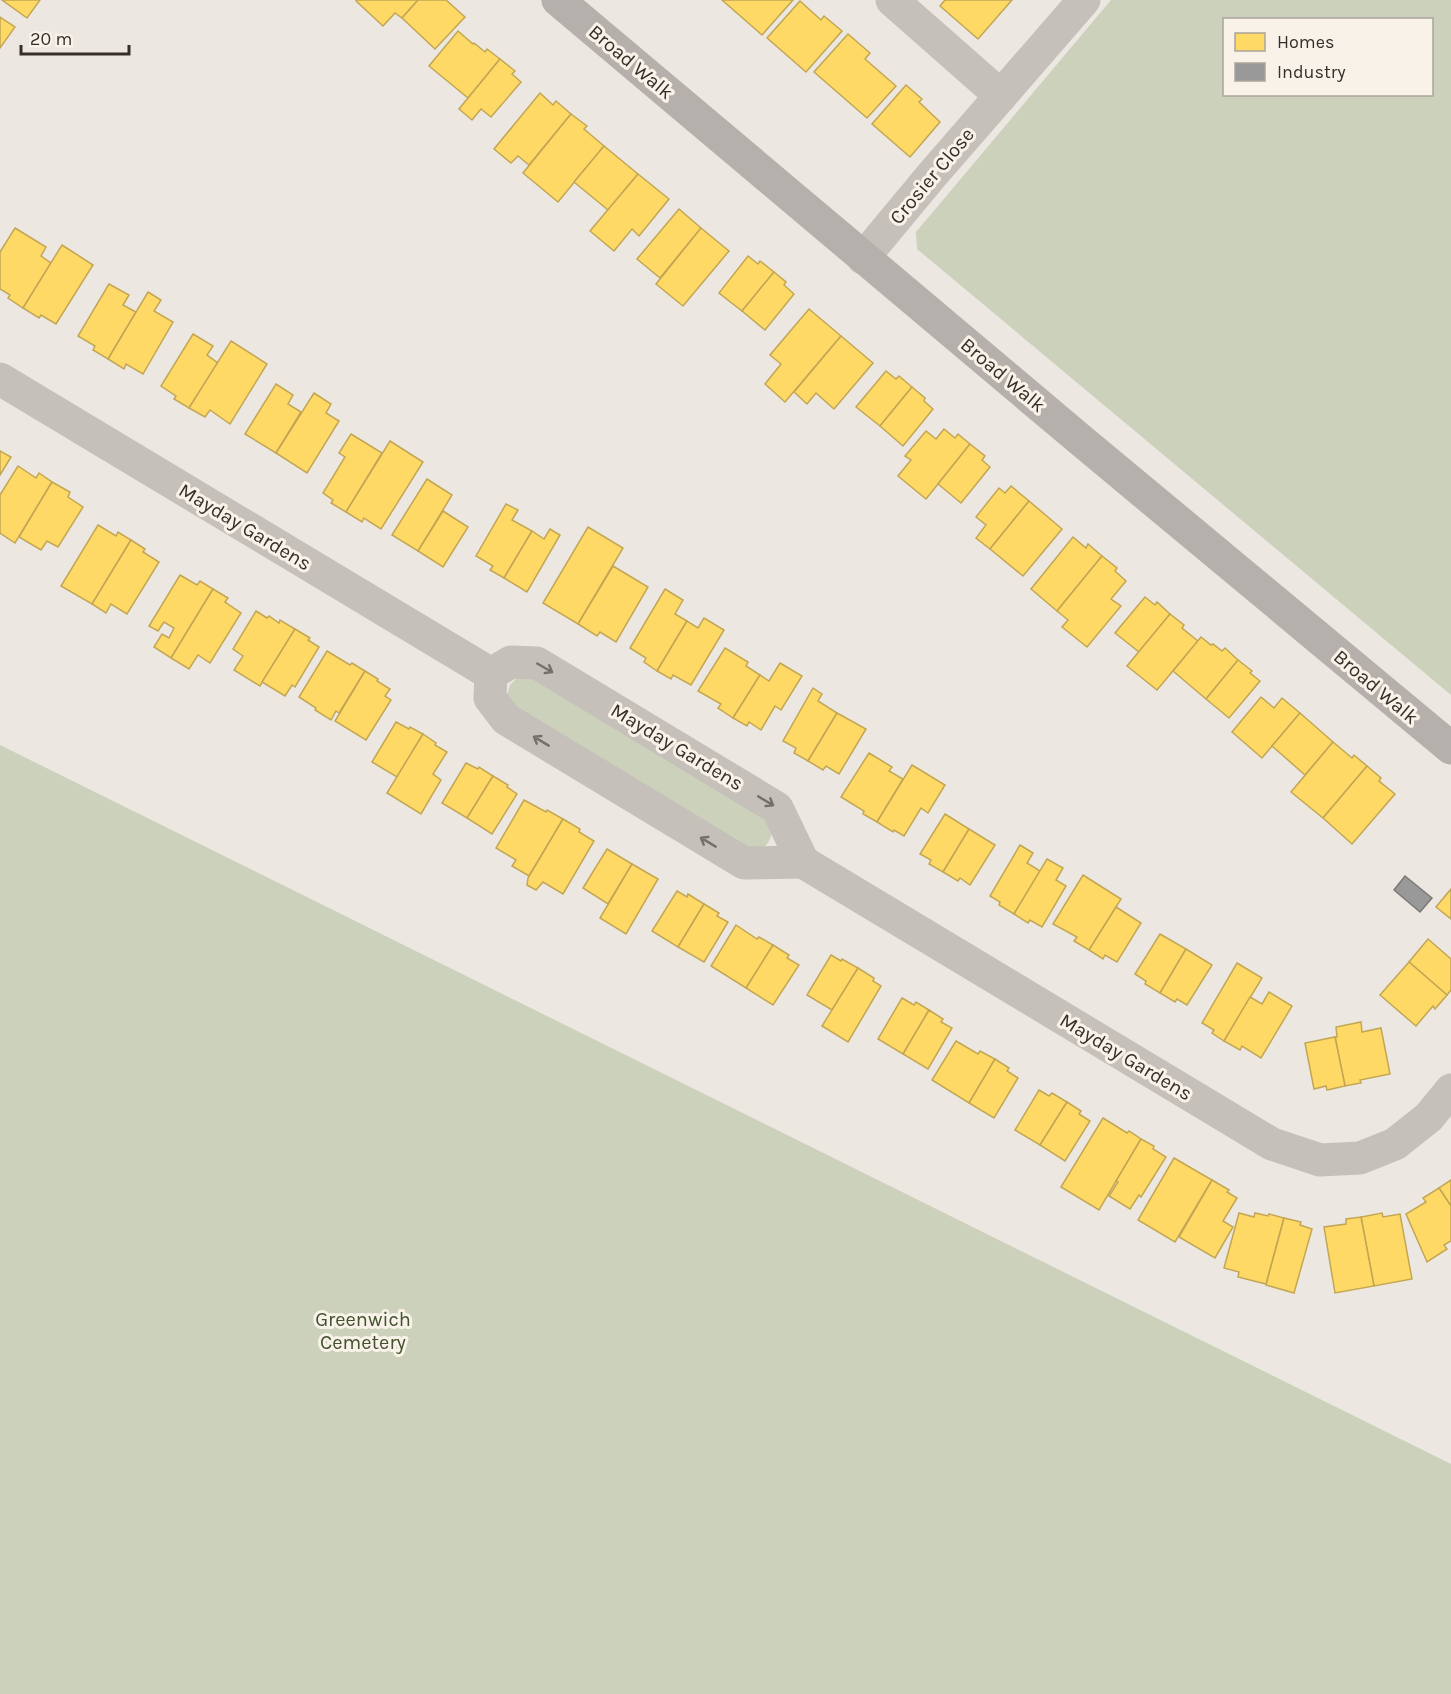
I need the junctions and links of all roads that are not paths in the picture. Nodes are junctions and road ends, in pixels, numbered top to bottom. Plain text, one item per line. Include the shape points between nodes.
1 (558, 0) edge
2 (892, 0) edge
3 (1084, 0) edge
4 (1001, 96) junction
5 (863, 258) junction
6 (0, 379) edge
7 (491, 674) junction
8 (1451, 748) edge
9 (803, 862) junction
10 (1451, 1090) edge

1 - 5 street, Broad Walk
2 - 4 street
3 - 4 street, Crosier Close
4 - 5 street, Crosier Close
5 - 8 street, Broad Walk
6 - 7 street, Mayday Gardens
9 -> 7 street via 744,863 734,857 506,719 490,698
7 -> 9 street, Mayday Gardens via 511,662 537,663 777,808
9 - 10 street, Mayday Gardens via 1272,1144 1320,1160 1360,1158 1395,1144 1429,1117

